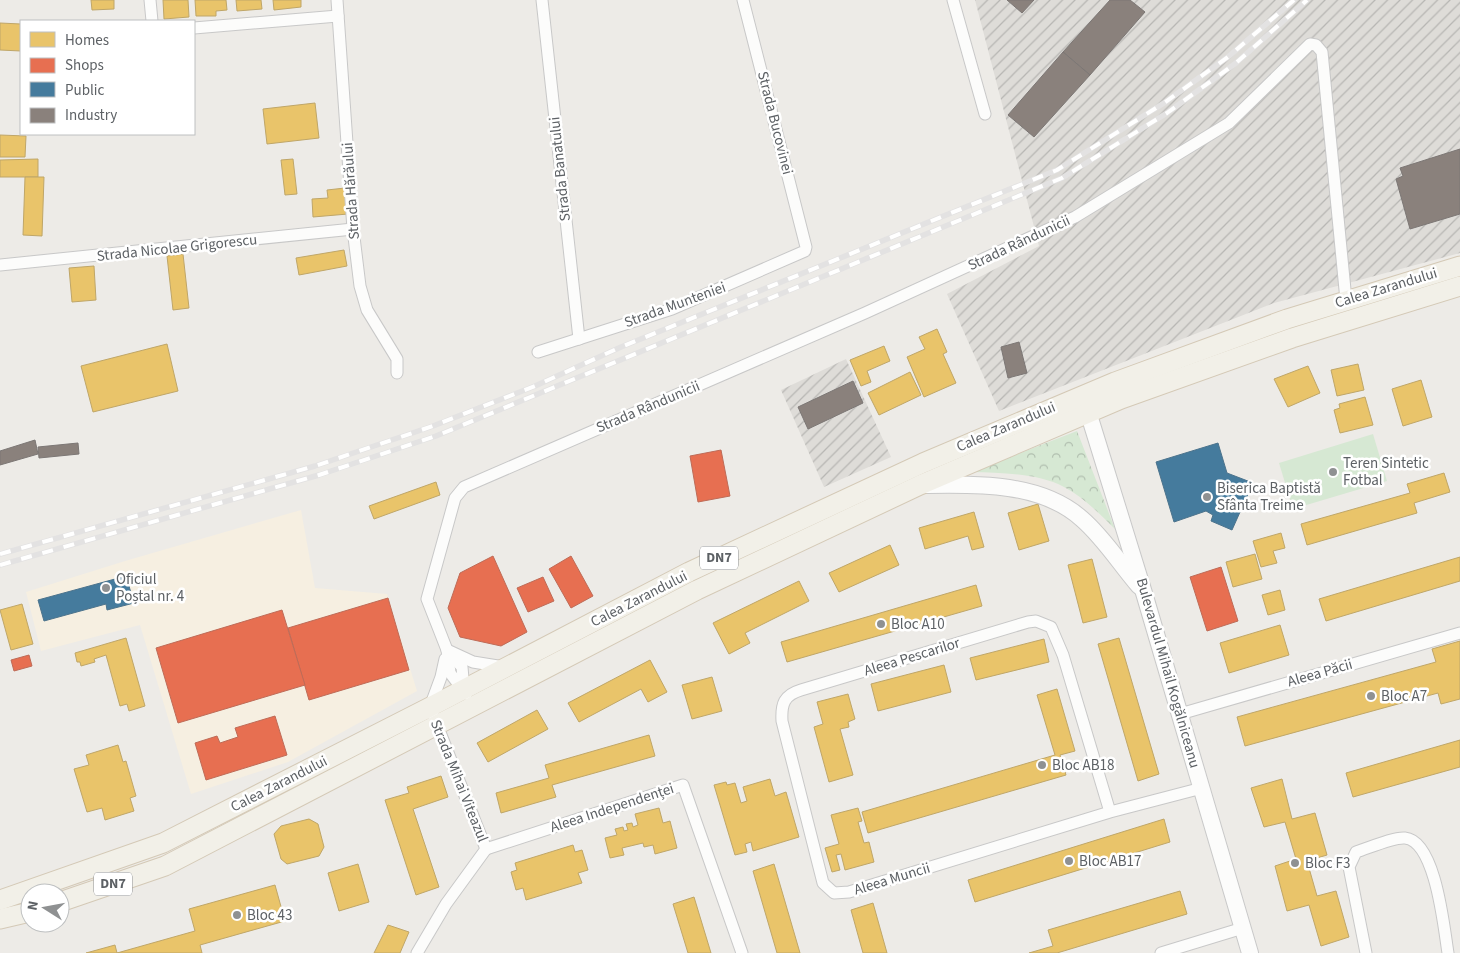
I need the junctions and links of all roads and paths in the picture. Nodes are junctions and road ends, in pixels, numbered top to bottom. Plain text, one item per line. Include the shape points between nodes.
1 (150, 0) edge
2 (337, 0) edge
3 (542, 0) edge
4 (743, 0) edge
5 (953, 0) edge
6 (338, 16) junction
7 (152, 20) edge
8 (195, 28) edge
9 (985, 114) dead end
10 (353, 229) junction
11 (806, 247) joint
12 (0, 265) edge
13 (1460, 266) edge
14 (1460, 286) edge
15 (1346, 300) junction
16 (579, 339) junction
17 (538, 352) dead end
18 (397, 373) dead end
19 (1082, 394) junction
20 (1088, 413) junction
21 (920, 485) junction
22 (1144, 593) junction
23 (1460, 633) edge
24 (446, 650) junction
25 (506, 668) junction
26 (464, 690) junction
27 (430, 707) junction
28 (472, 707) junction
29 (781, 707) joint
30 (1180, 714) junction
31 (436, 726) junction
32 (1202, 788) junction
33 (1110, 812) junction
34 (486, 849) junction
35 (70, 899) edge
36 (0, 900) edge
37 (20, 914) edge
38 (0, 919) edge
39 (1243, 928) junction
40 (417, 953) edge
41 (742, 953) edge
42 (1162, 953) edge
43 (1250, 953) edge
44 (1366, 953) edge
45 (1448, 953) edge

1 - 7 street
2 - 6 street, Strada Hărăului
3 - 16 street, Strada Banatului
4 - 11 street, Strada Bucovinei
5 - 9 street
6 - 8 street
6 - 10 street, Strada Hărăului
10 - 12 street, Strada Nicolae Grigorescu
10 - 18 street, Strada Hărăului via 363,300 397,359
11 - 16 street, Strada Munteniei via 802,254 672,309
13 - 15 main road, Calea Zarandului / DN7
14 - 20 main road, Calea Zarandului / DN7 via 1292,338 1121,398
15 - 19 main road, Calea Zarandului / DN7
15 - 24 street, Strada Rândunicii via 1322,52 1310,44 1229,124 1075,217 865,314 468,484 455,498 427,599
16 - 17 street, Strada Munteniei
19 - 20 street, Bulevardul Mihail Kogălniceanu
19 - 25 main road, Calea Zarandului / DN7 via 689,572
20 - 21 main road, Calea Zarandului / DN7
20 - 22 street, Bulevardul Mihail Kogălniceanu
21 - 22 street via 996,486 1056,501 1090,526
21 - 28 main road, Calea Zarandului / DN7 via 697,590
22 - 30 street, Bulevardul Mihail Kogălniceanu
23 - 30 street, Aleea Păcii
24 - 25 street via 473,662
24 - 26 street via 462,667
24 - 27 street, Strada Mihai Viteazul
25 - 26 main road, Calea Zarandului / DN7
26 - 27 main road, Calea Zarandului / DN7
26 - 28 street
27 - 31 street, Strada Mihai Viteazul
27 - 36 main road, Calea Zarandului / DN7 via 163,842
28 - 31 main road, Calea Zarandului / DN7
29 - 33 street, Aleea Pescarilor via 791,693 819,684 1028,622 1051,626 1063,655
29 - 33 street, Aleea Muncii via 823,883 834,894
30 - 32 street, Bulevardul Mihail Kogălniceanu
31 - 34 street, Strada Mihai Viteazul
31 - 35 main road, Calea Zarandului / DN7 via 165,866
32 - 33 street, Aleea Muncii
32 - 39 street, Bulevardul Mihail Kogălniceanu
34 - 40 street, Strada Mihai Viteazul via 446,904
34 - 41 street, Aleea Independenței via 683,785
37 - 38 main road
39 - 42 street
39 - 43 street, Bulevardul Mihail Kogălniceanu
44 - 45 street via 1349,867 1356,852 1402,838 1416,843 1426,855 1439,895

